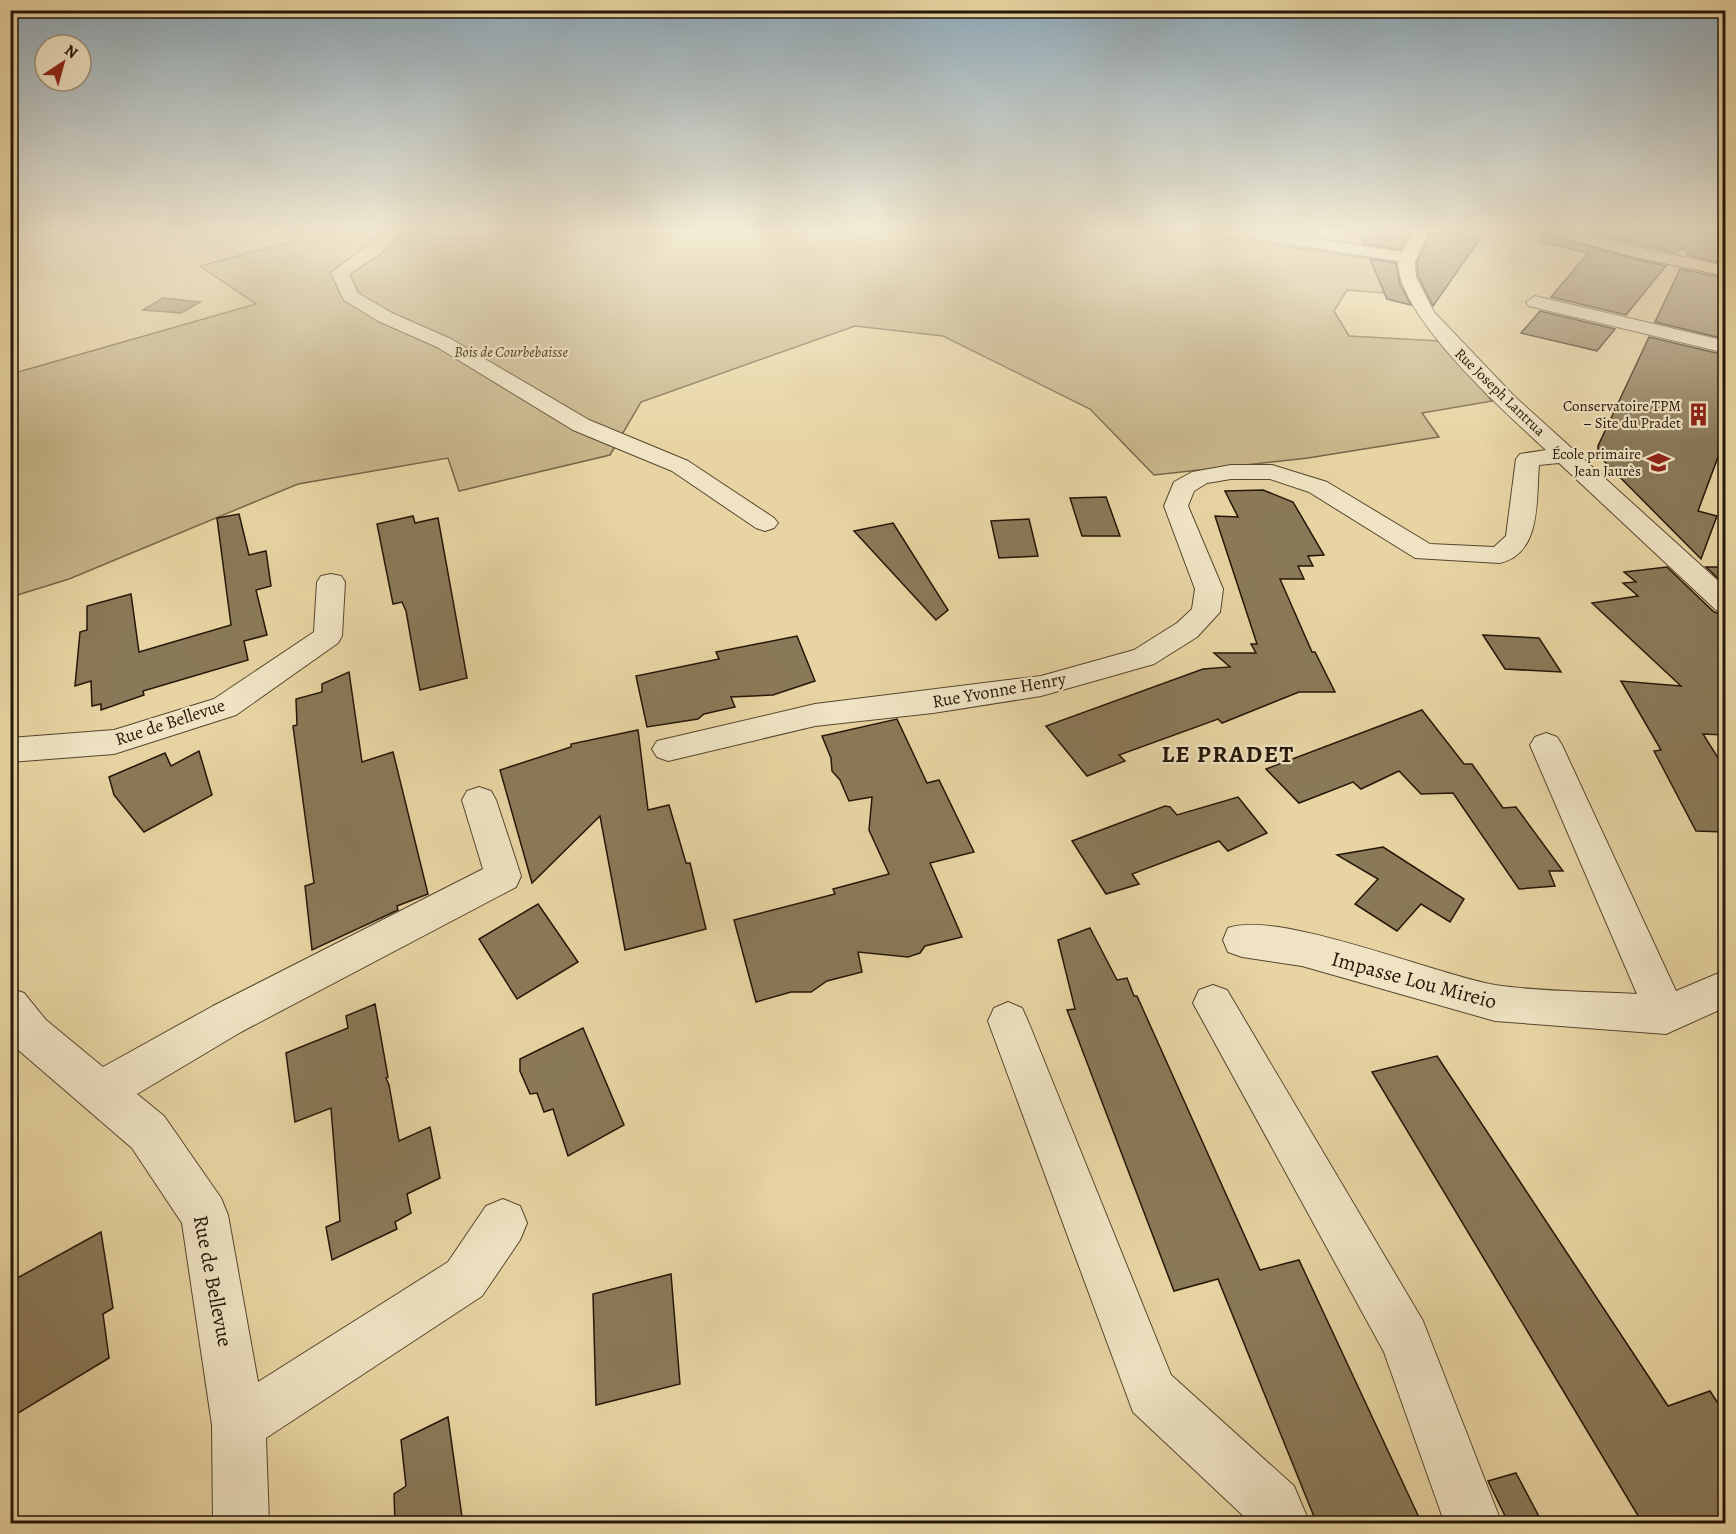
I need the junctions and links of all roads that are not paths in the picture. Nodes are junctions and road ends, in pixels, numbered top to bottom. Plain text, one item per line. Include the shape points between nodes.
1 (358, 301) edge
2 (1419, 301) edge
3 (1535, 302) dead end
4 (1725, 347) edge
5 (1565, 455) junction
6 (765, 523) dead end
7 (331, 582) dead end
8 (1725, 604) edge
9 (1546, 745) dead end
10 (668, 749) dead end
11 (10, 750) edge
12 (479, 800) dead end
13 (1242, 940) dead end
14 (1725, 988) edge
15 (1213, 1003) dead end
16 (10, 1006) edge
17 (1666, 1015) junction
18 (1008, 1021) dead end
19 (100, 1092) junction
20 (503, 1222) dead end
21 (239, 1425) junction
22 (241, 1524) edge
23 (1282, 1524) edge
24 (1474, 1524) edge

1 - 6 street via 444,343 581,425 680,466
2 - 5 street, Rue Joseph Lantrua via 1426,315 1506,401
3 - 4 street
5 - 8 street, Rue Joseph Lantrua
5 - 10 street, Rue Yvonne Henry via 1528,459 1519,538 1500,555 1424,552 1318,487 1272,472 1200,477 1184,487 1176,506 1209,589 1206,612 1187,630 1144,657 1041,686 815,715
7 - 11 street, Rue de Bellevue via 328,636 225,707 114,742
9 - 17 street
12 - 19 street via 503,876 227,1019
13 - 17 street, Impasse Lou Mireio via 1302,950 1495,1004
14 - 17 street, Impasse Lou Mireio
15 - 24 street via 1405,1339
16 - 19 street, Rue de Bellevue via 31,1034
18 - 23 street via 1152,1393 1274,1506
19 - 21 street, Rue de Bellevue via 148,1132 204,1215
20 - 21 street via 465,1279
21 - 22 street, Rue de Bellevue

